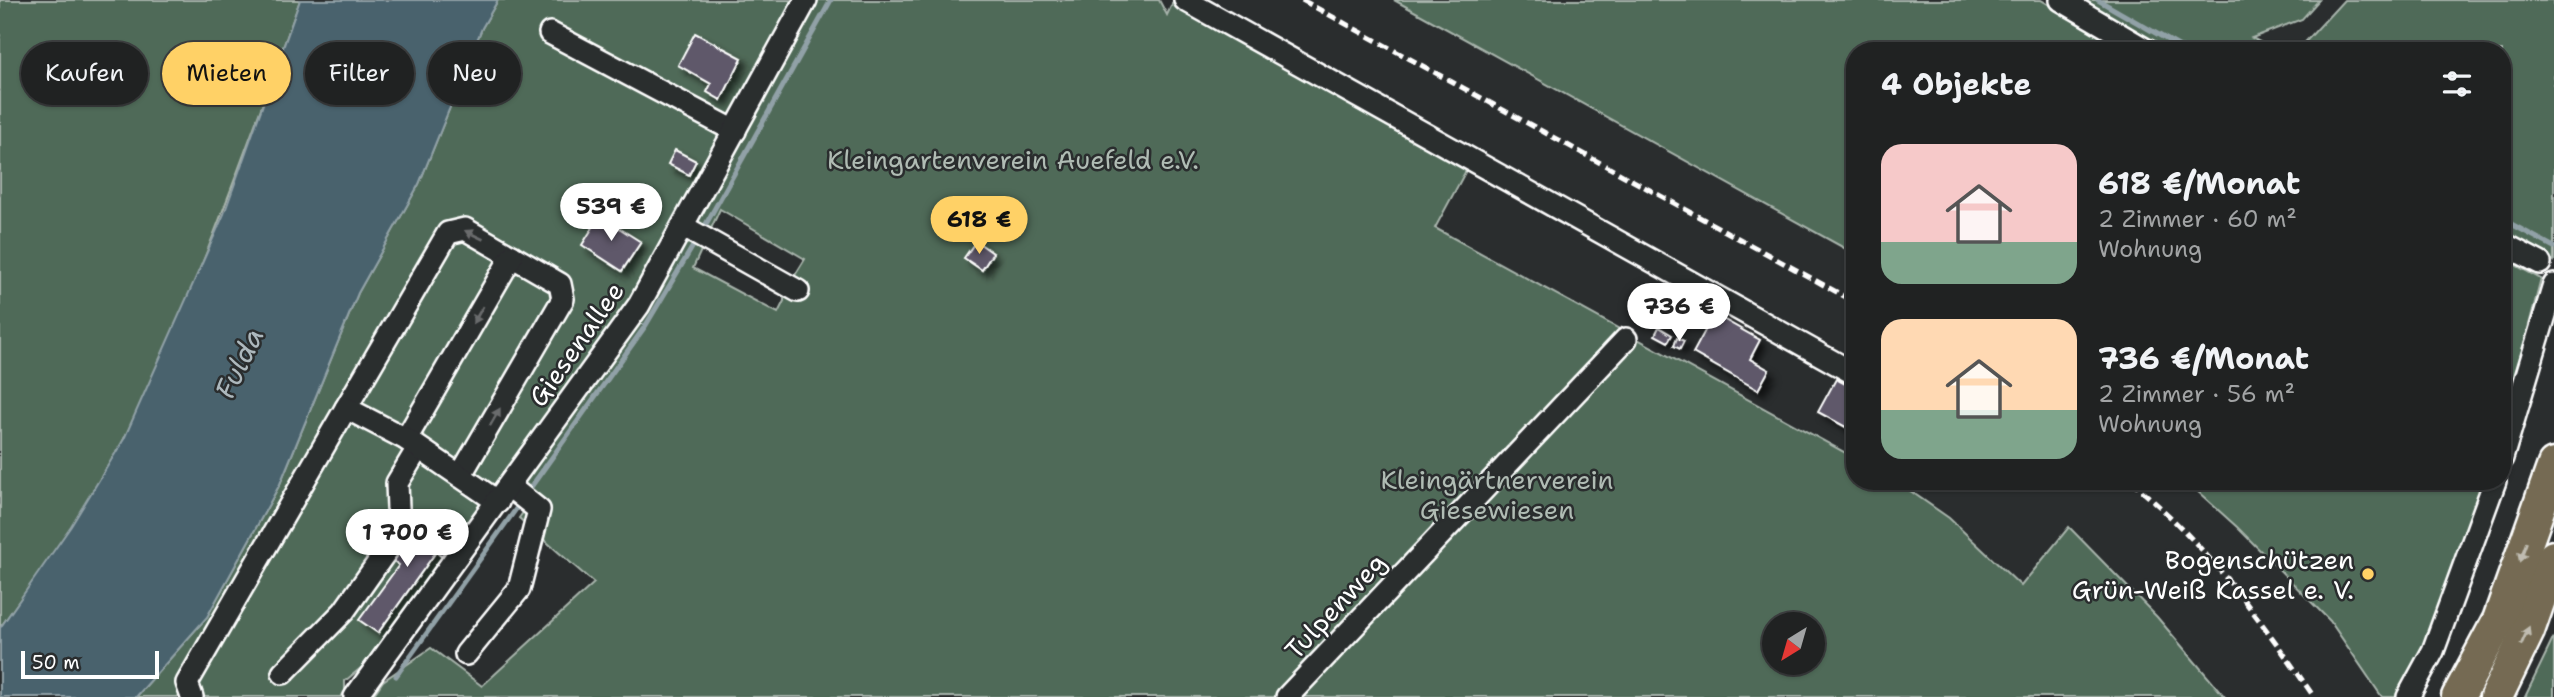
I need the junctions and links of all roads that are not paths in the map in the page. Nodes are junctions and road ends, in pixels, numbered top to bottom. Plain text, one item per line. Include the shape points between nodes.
1 (806, 0) edge
2 (1185, 0) edge
3 (2061, 0) edge
4 (550, 33) dead end
5 (2133, 42) edge
6 (736, 131) junction
7 (695, 232) junction
8 (2511, 248) edge
9 (512, 256) junction
10 (2540, 264) dead end
11 (2554, 285) edge
12 (797, 291) dead end
13 (1626, 339) dead end
14 (1846, 369) edge
15 (346, 408) junction
16 (2511, 428) edge
17 (412, 443) junction
18 (2554, 465) edge
19 (460, 476) junction
20 (2492, 490) edge
21 (514, 496) junction
22 (2554, 557) edge
23 (466, 654) dead end
24 (282, 673) dead end
25 (192, 697) edge
26 (355, 697) edge
27 (1287, 697) edge
28 (2408, 697) edge
29 (2458, 697) edge
30 (2496, 697) edge

1 - 6 street, Giesenallee
2 - 14 street
3 - 5 street
4 - 6 street
6 - 7 street, Giesenallee
7 - 12 street
7 - 21 street, Giesenallee via 639,305
8 - 10 street
9 -> 15 street via 465,229 448,233
9 -> 17 street
19 -> 9 street via 563,299 560,284
11 - 16 street
13 - 27 street, Tulpenweg
15 - 17 street
15 - 25 street via 187,683
17 - 19 street
17 - 24 street via 397,483 399,533 344,611
18 -> 29 highway via 2499,620
19 - 21 street
20 - 28 street via 2433,651
21 - 23 street via 539,510 519,589
21 - 26 street, Giesenallee
30 -> 22 highway via 2528,631

